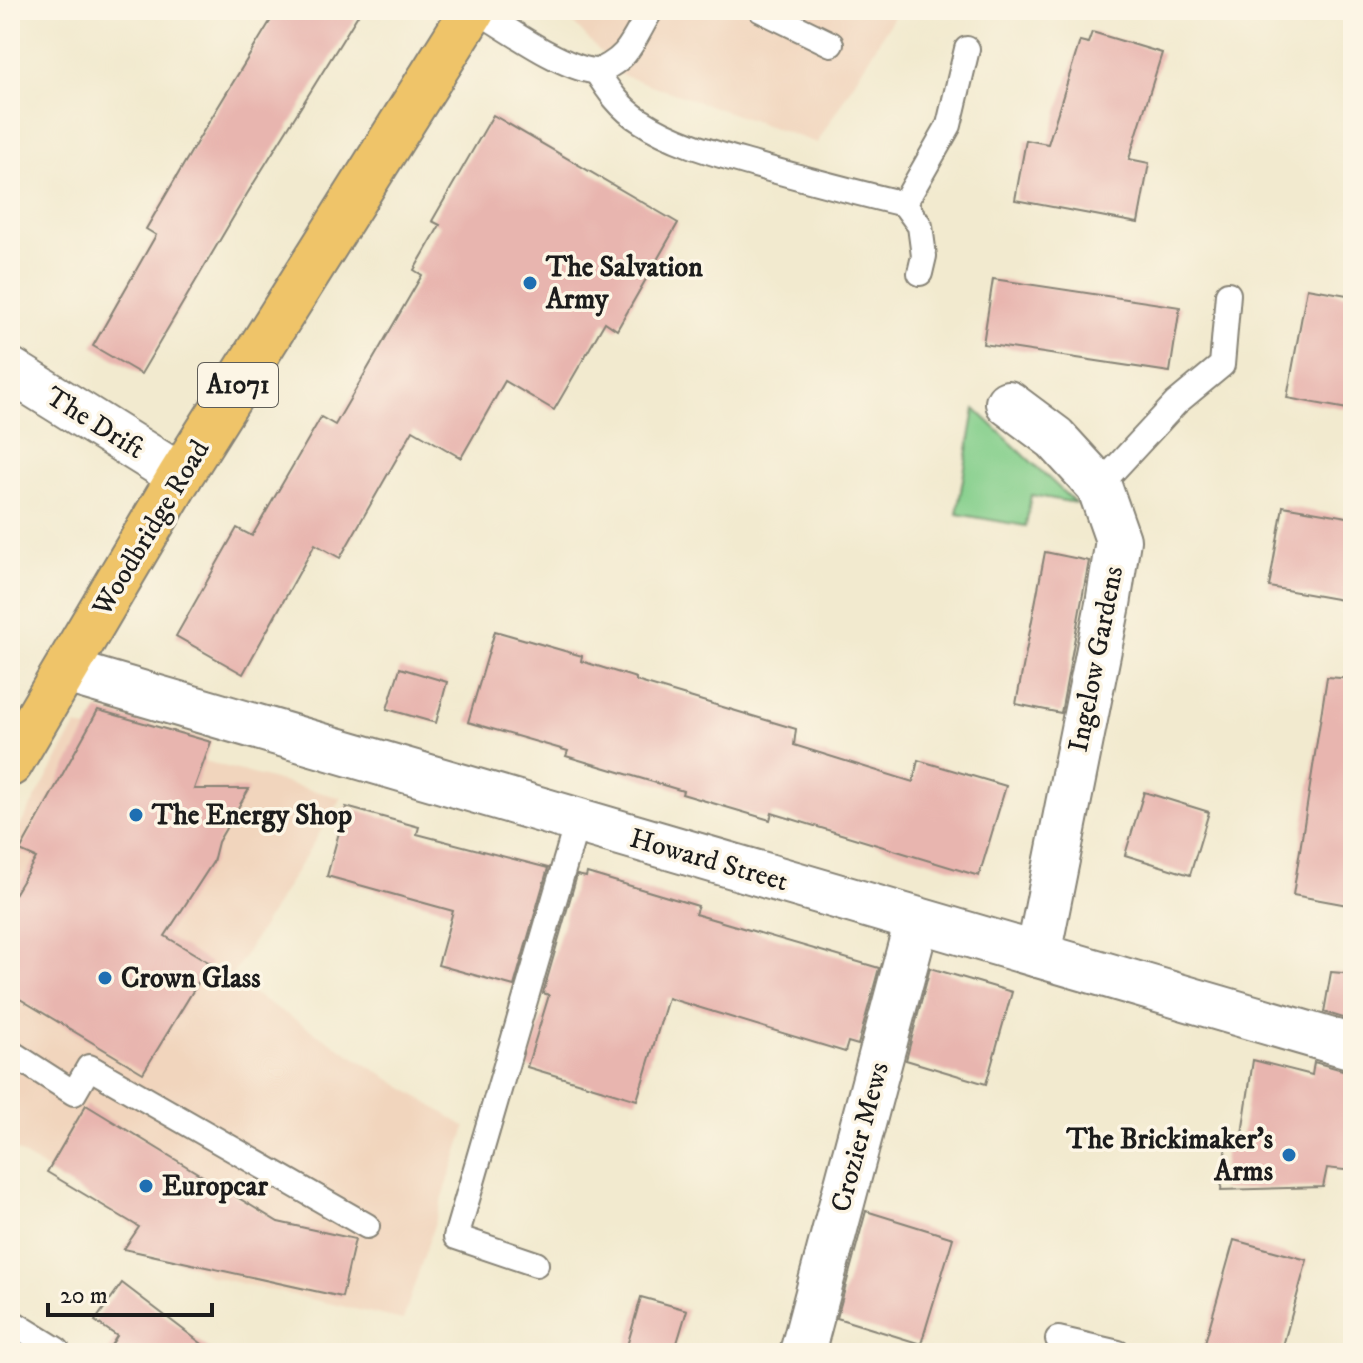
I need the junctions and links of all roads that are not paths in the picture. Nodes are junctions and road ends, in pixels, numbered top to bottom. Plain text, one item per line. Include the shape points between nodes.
1 (474, 10) edge
2 (651, 10) edge
3 (761, 10) edge
4 (831, 44) dead end
5 (967, 49) dead end
6 (596, 71) junction
7 (904, 204) junction
8 (920, 273) dead end
9 (1228, 294) dead end
10 (10, 370) edge
11 (1008, 403) dead end
12 (180, 476) junction
13 (1099, 486) junction
14 (66, 671) junction
15 (10, 764) edge
16 (577, 822) junction
17 (917, 921) junction
18 (1038, 955) junction
19 (1353, 1047) edge
20 (10, 1052) edge
21 (367, 1226) dead end
22 (536, 1264) dead end
23 (10, 1321) edge
24 (1058, 1339) dead end
25 (57, 1350) dead end
26 (802, 1353) edge
27 (1118, 1353) edge

1 - 6 lane via 569,64
1 - 12 main road, Woodbridge Road / A1071
2 - 6 lane via 625,54
3 - 4 lane
5 - 7 lane via 949,125
6 - 7 lane via 614,98 640,121 672,137 834,188
7 - 8 lane via 920,226
9 - 13 lane via 1222,365 1176,403
10 - 12 street, The Drift
11 - 13 street, Ingelow Gardens via 1055,438
12 - 14 main road, Woodbridge Road / A1071
13 - 18 street, Ingelow Gardens via 1118,540
14 - 15 main road, Woodbridge Road / A1071
14 - 16 street, Howard Street
16 - 17 street, Howard Street
16 - 22 lane via 456,1237
17 - 18 street, Howard Street
17 - 26 street, Crozier Mews
18 - 19 street, Howard Street
20 - 21 lane via 74,1093 89,1067
23 - 25 lane
24 - 27 lane

